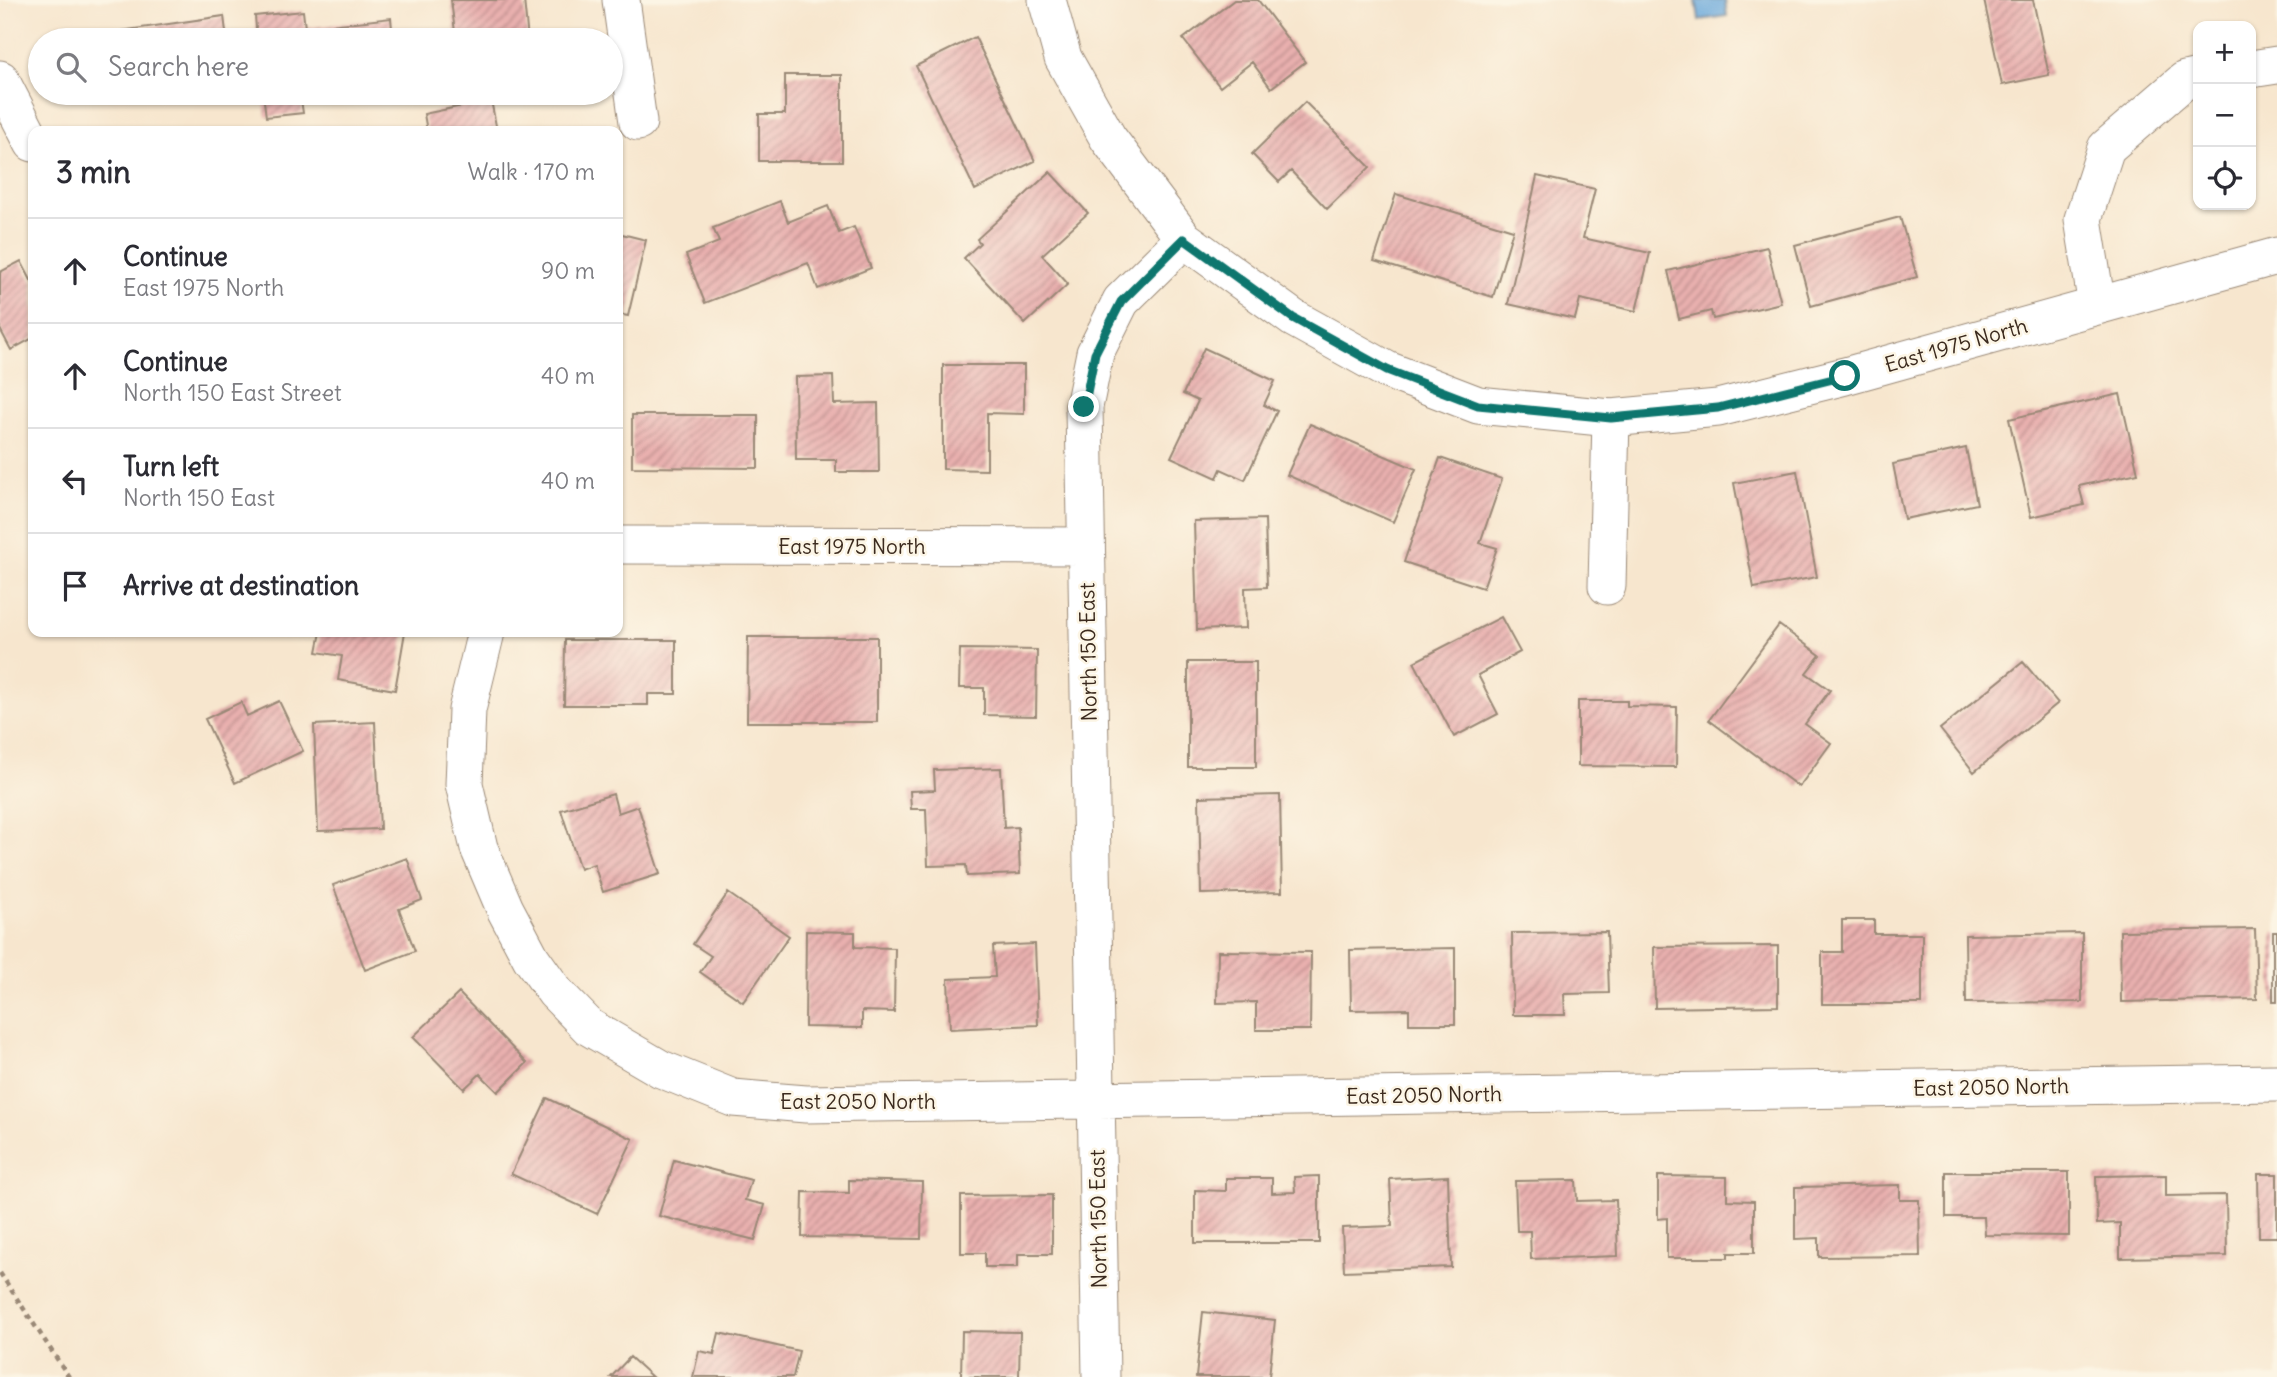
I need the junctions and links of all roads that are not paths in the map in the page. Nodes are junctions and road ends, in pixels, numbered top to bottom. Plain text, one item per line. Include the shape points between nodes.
1 (621, 0) edge
2 (1047, 0) edge
3 (2277, 65) edge
4 (2256, 68) edge
5 (0, 79) edge
6 (2193, 79) edge
7 (638, 122) dead end
8 (28, 133) edge
9 (1184, 239) junction
10 (2277, 256) edge
11 (2097, 306) junction
12 (1611, 418) junction
13 (623, 545) edge
14 (1086, 546) junction
15 (1607, 586) dead end
16 (485, 637) edge
17 (2277, 1083) edge
18 (1096, 1100) junction
19 (1101, 1377) edge

1 - 7 street
2 - 9 street via 1069,70 1108,138
3 - 4 street
5 - 8 street
6 - 11 street via 2185,80 2106,148 2083,219
9 - 12 street, East 1975 North via 1293,318 1387,370 1478,405
9 - 14 street, North 150 East via 1121,302 1095,353 1084,407
10 - 11 street, East 1975 North
11 - 12 street, East 1975 North via 1718,408
12 - 15 street
13 - 14 street, East 1975 North
14 - 18 street, North 150 East
16 - 18 street, East 2050 North via 467,710 464,784 479,848 531,958 555,992 589,1027 661,1069 733,1098 806,1104
17 - 18 street, East 2050 North
18 - 19 street, North 150 East

